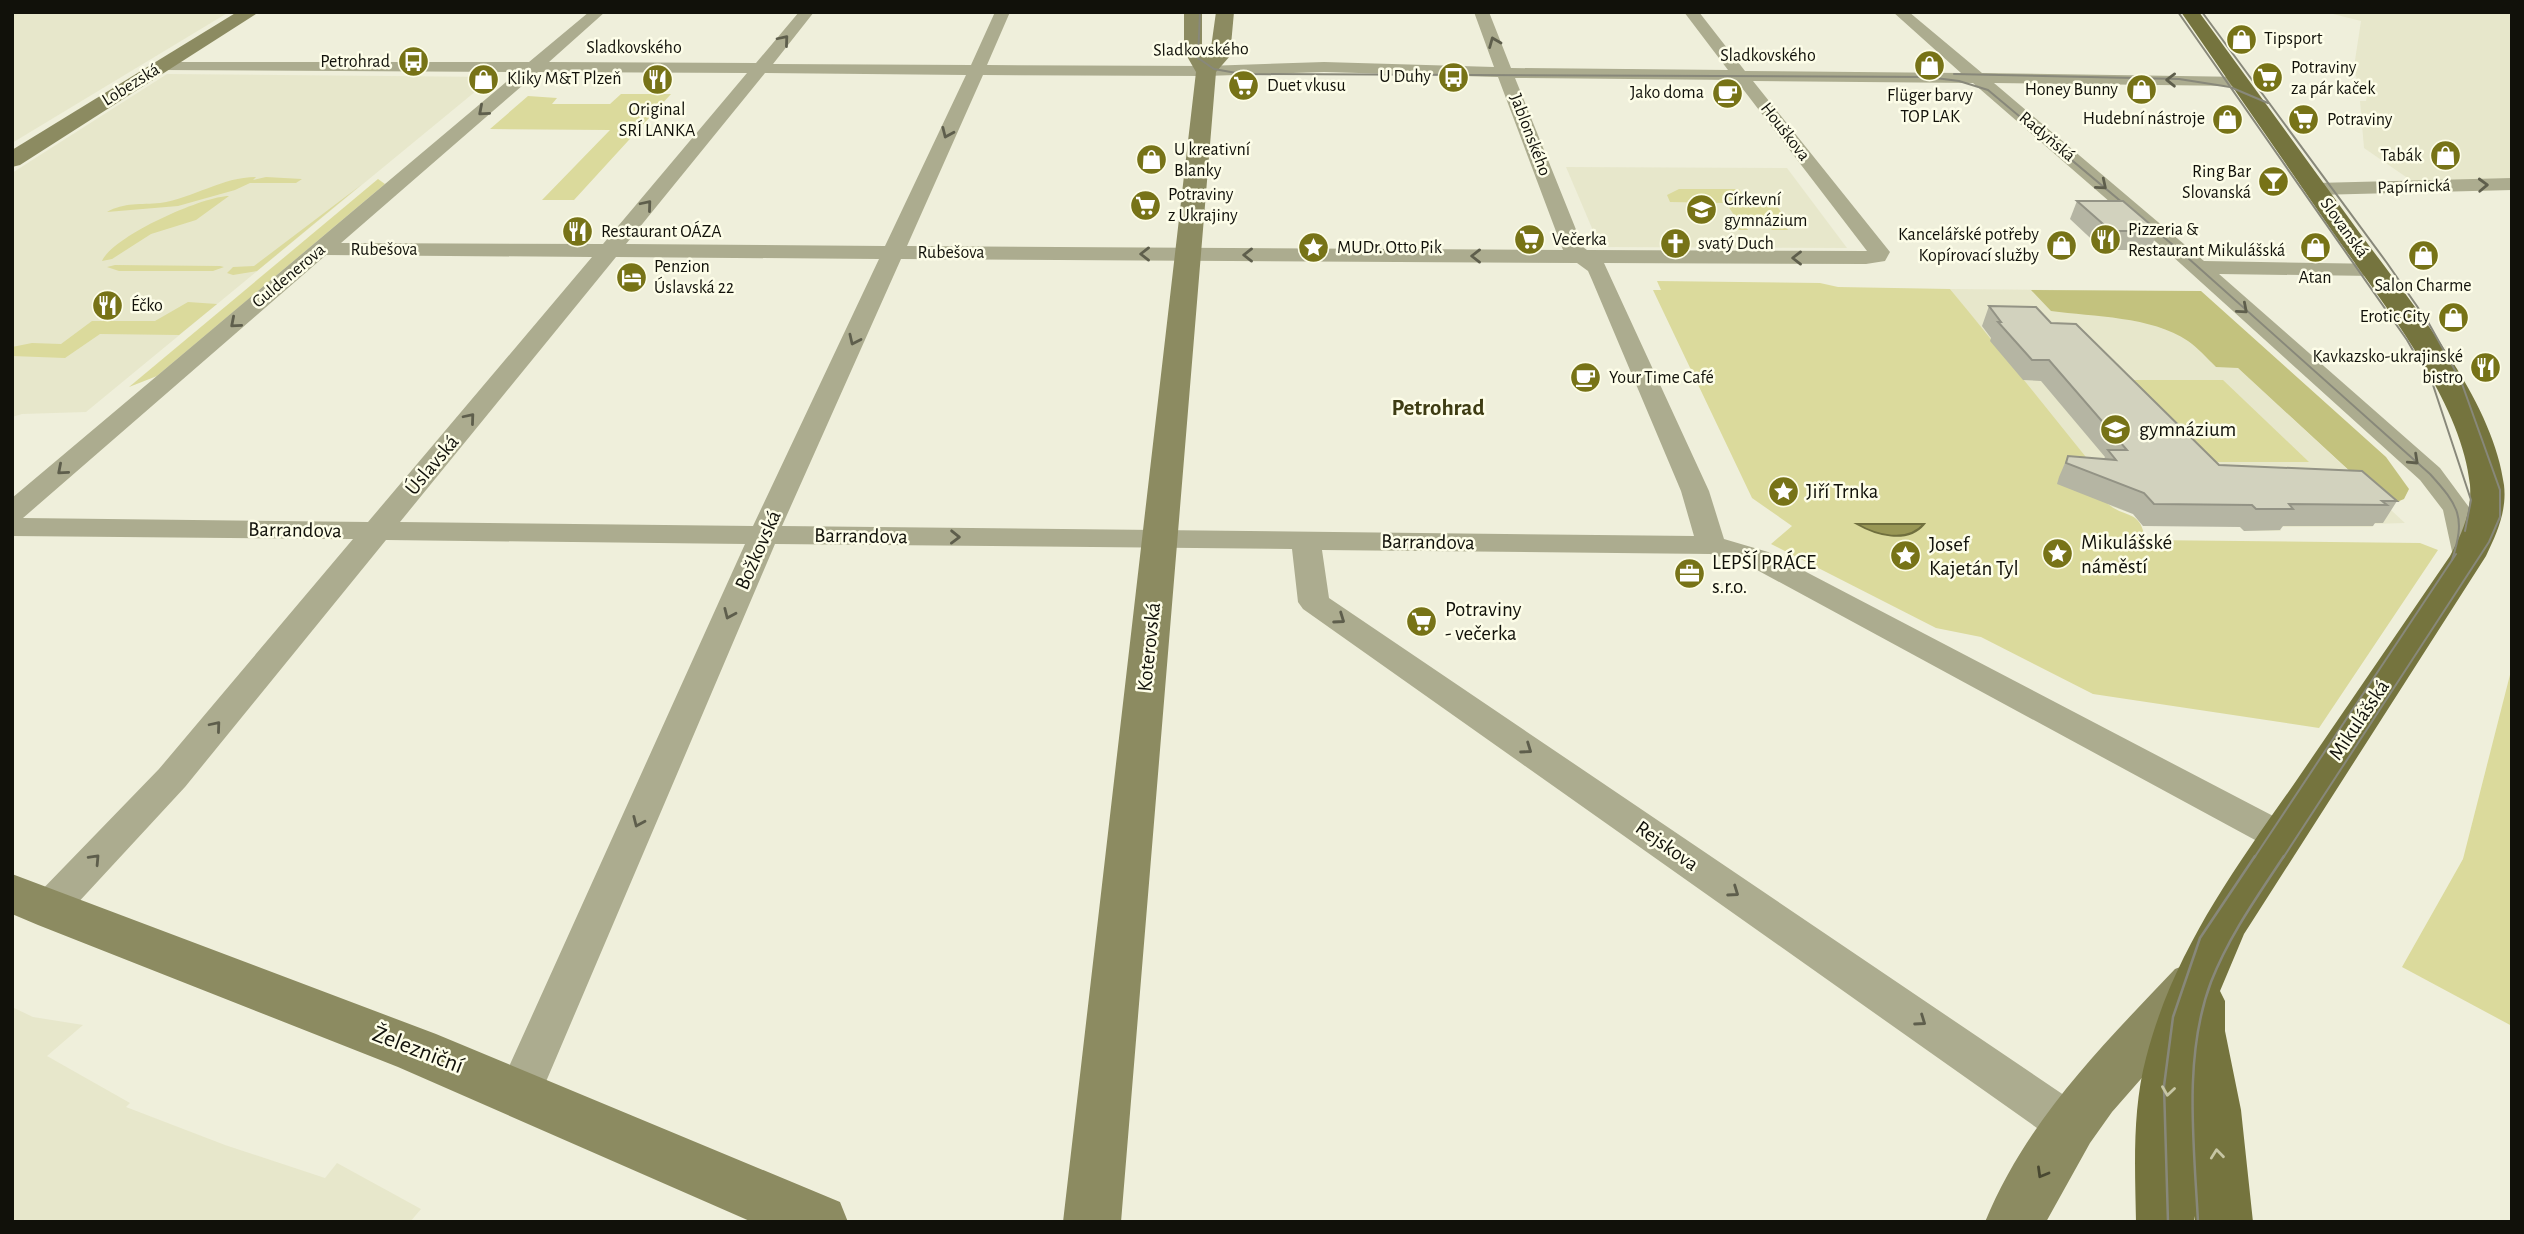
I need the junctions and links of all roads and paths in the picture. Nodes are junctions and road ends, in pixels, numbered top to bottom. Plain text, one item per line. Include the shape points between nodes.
1 (250, 12) edge
2 (598, 12) edge
3 (807, 12) edge
4 (1003, 12) edge
5 (1193, 12) edge
6 (1225, 12) edge
7 (1482, 12) edge
8 (1691, 12) edge
9 (1900, 12) edge
10 (2190, 12) edge
11 (163, 65) junction
12 (535, 67) junction
13 (762, 67) junction
14 (975, 70) junction
15 (1206, 71) junction
16 (1506, 73) junction
17 (1740, 75) junction
18 (1976, 77) junction
19 (2239, 81) junction
20 (12, 160) edge
21 (2512, 184) edge
22 (2316, 189) junction
23 (321, 249) junction
24 (609, 251) junction
25 (894, 253) junction
26 (1188, 254) junction
27 (1581, 257) junction
28 (2195, 265) junction
29 (2374, 269) junction
30 (2479, 454) joint
31 (12, 513) edge
32 (12, 527) edge
33 (377, 531) junction
34 (764, 535) junction
35 (1159, 539) junction
36 (1306, 541) junction
37 (1711, 545) junction
38 (2468, 556) junction
39 (2281, 837) junction
40 (30, 901) edge
41 (2200, 978) junction
42 (520, 1091) junction
43 (2070, 1125) junction
44 (819, 1222) edge
45 (1091, 1222) edge
46 (2014, 1222) edge
47 (2165, 1222) edge
48 (2224, 1222) edge

1 - 11 street, Lobezská
2 - 12 street, Guldenerova
13 -> 3 street, Úslavská
4 - 14 street, Božkovská
5 - 15 street via 1192,50
6 - 15 street, Koterovská via 1220,56
16 -> 7 street, Jablonského
8 - 17 street, Houškova
9 - 18 street, Radyňská
10 - 19 main road, Slovanská
11 - 12 street, Sladkovského
11 - 20 street, Lobezská
12 - 13 street, Sladkovského
12 -> 23 street, Guldenerova
13 - 14 street, Sladkovského
24 -> 13 street, Úslavská
14 - 15 street, Sladkovského
14 -> 25 street, Božkovská
15 - 16 street, Sladkovského
15 - 26 street, Koterovská
16 - 17 street, Sladkovského
16 - 27 street, Jablonského via 1574,250
17 - 18 street, Sladkovského
17 -> 27 street, Houškova via 1880,252 1870,258
19 -> 18 street, Sladkovského
18 -> 28 street, Radyňská
19 - 22 main road, Slovanská
22 -> 21 street, Papírnická
22 - 29 main road, Slovanská
23 - 24 street, Rubešova
23 -> 31 street, Guldenerova
24 - 25 street, Rubešova
33 -> 24 street, Úslavská
26 -> 25 street, Rubešova
25 -> 34 street, Božkovská
27 -> 26 street, Rubešova
26 - 35 street, Koterovská
27 - 37 street via 1597,268 1603,280 1695,491
28 - 29 street
28 -> 38 street via 2430,474 2457,510
29 - 30 main road, Slovanská via 2449,384
30 - 38 main road, Mikulášská via 2487,505
32 - 33 street, Barrandova
33 - 34 street, Barrandova
40 -> 33 street, Úslavská via 172,778
34 -> 35 street, Barrandova
34 -> 42 street, Božkovská
35 - 36 street, Barrandova
35 - 45 street, Koterovská
36 - 37 street, Barrandova
36 -> 43 street, Rejskova via 1314,602
37 - 39 street via 1757,558
38 - 39 main road, Mikulášská
39 - 41 main road, Mikulášská via 2227,920
40 - 42 street, Železniční
41 - 43 street
41 -> 47 main road, Mikulášská via 2172,1060 2164,1121
48 -> 41 main road, Mikulášská via 2213,1110 2199,1031
42 - 44 street, Železniční
43 -> 46 street

